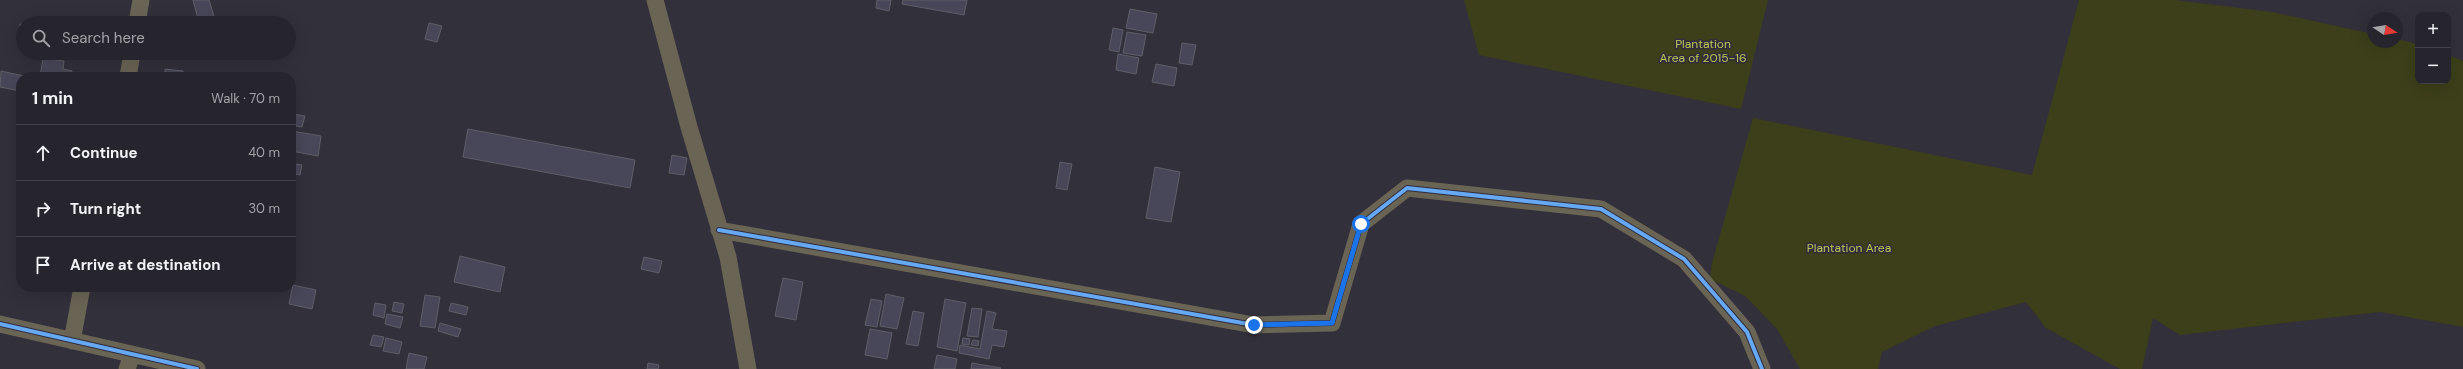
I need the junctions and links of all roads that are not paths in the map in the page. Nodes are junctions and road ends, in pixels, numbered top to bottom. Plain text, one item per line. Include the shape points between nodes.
1 (141, 0) edge
2 (655, 0) edge
3 (138, 16) edge
4 (131, 60) edge
5 (129, 72) edge
6 (720, 230) junction
7 (81, 292) edge
8 (0, 324) edge
9 (72, 341) junction
10 (129, 362) edge
11 (197, 369) edge
12 (748, 369) edge
13 (1762, 369) edge

1 - 3 street
2 - 6 street
4 - 5 street
6 - 12 street via 728,257
6 - 13 street via 1254,325 1332,323 1361,224 1407,188 1601,209 1684,259 1747,332
7 - 9 street
8 - 9 street
9 - 10 street
10 - 11 street

